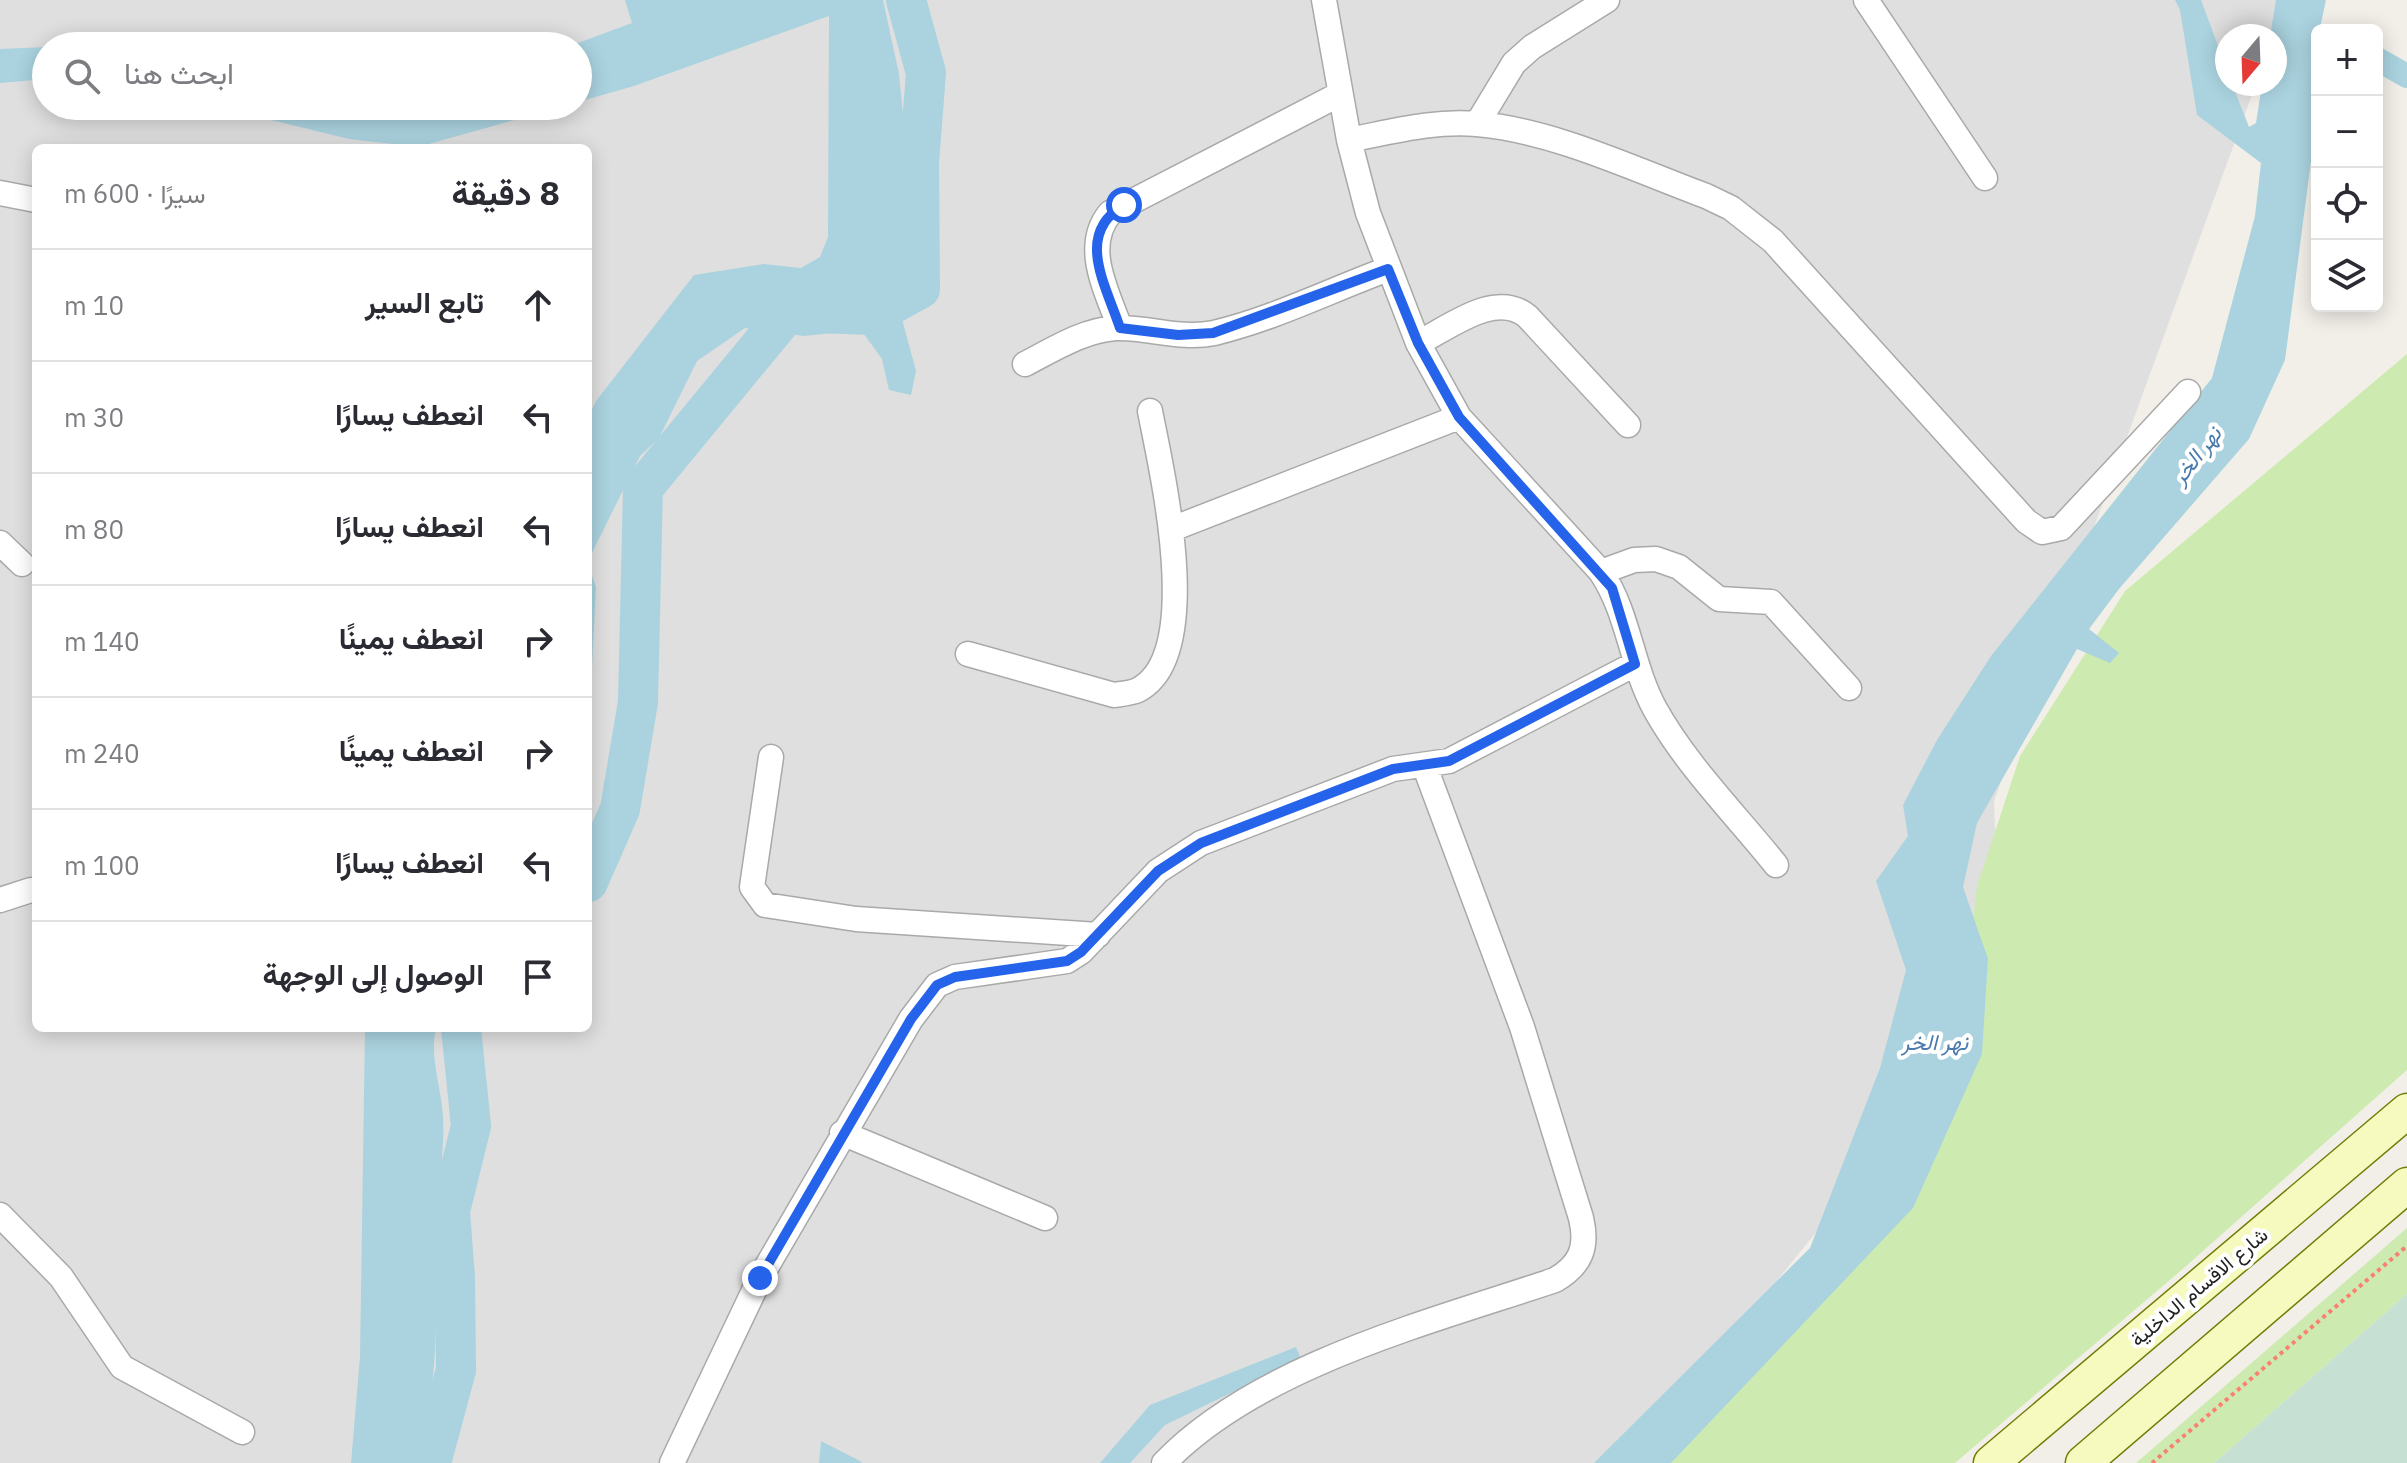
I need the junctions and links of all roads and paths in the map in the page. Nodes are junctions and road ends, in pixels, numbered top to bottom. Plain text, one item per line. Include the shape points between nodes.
1 (1324, 0) edge
2 (1607, 0) edge
3 (1874, 3) edge
4 (1340, 94) junction
5 (1477, 124) junction
6 (1349, 140) junction
7 (1985, 178) dead end
8 (0, 193) edge
9 (32, 199) edge
10 (1388, 269) junction
11 (1120, 328) junction
12 (1418, 343) junction
13 (1025, 364) dead end
14 (2188, 392) dead end
15 (1150, 411) dead end
16 (1459, 417) junction
17 (1628, 425) dead end
18 (1172, 529) junction
19 (0, 543) edge
20 (22, 564) dead end
21 (1601, 572) junction
22 (968, 654) dead end
23 (1635, 664) junction
24 (1849, 688) dead end
25 (771, 757) dead end
26 (1425, 767) junction
27 (1776, 865) dead end
28 (31, 890) dead end
29 (0, 900) edge
30 (1098, 935) junction
31 (2407, 1111) edge
32 (842, 1133) junction
33 (2407, 1185) edge
34 (0, 1215) edge
35 (1045, 1218) dead end
36 (2407, 1246) edge
37 (242, 1432) dead end
38 (672, 1463) edge
39 (1164, 1463) edge
40 (1991, 1463) edge
41 (2083, 1463) edge
42 (2152, 1463) edge

1 - 4 street
2 - 5 street via 1514,63
3 - 7 street
4 - 6 street
4 - 11 street via 1110,213 1096,240 1097,259
5 - 6 street via 1433,125
5 - 14 street via 1561,143 1706,196 1754,225 2042,532 2061,528
6 - 10 street
8 - 9 street
10 - 11 street via 1213,333
10 - 12 street
11 - 13 street via 1083,335
12 - 16 street
12 - 17 street via 1490,308 1513,307
15 - 18 street
16 - 18 street
16 - 21 street
18 - 22 street via 1172,628 1155,674 1138,690 1114,695 1088,690
19 - 20 street
21 - 23 street via 1618,600
21 - 24 street via 1634,560 1656,559 1679,567 1719,599 1771,602
23 - 26 street via 1465,755
23 - 27 street via 1671,734
25 - 30 street via 752,887 765,905 856,919
26 - 30 street via 1393,769 1201,843 1158,871
26 - 39 street via 1522,1027 1583,1227 1582,1255 1571,1271 1555,1280 1387,1336 1305,1371 1234,1408
28 - 29 street
30 - 32 street via 1067,961 955,977 937,985
31 - 40 street, شارع الاقسام الداخلية
32 - 35 street
32 - 38 street via 760,1278
33 - 41 street
34 - 37 street via 61,1277 122,1367
36 - 42 path

